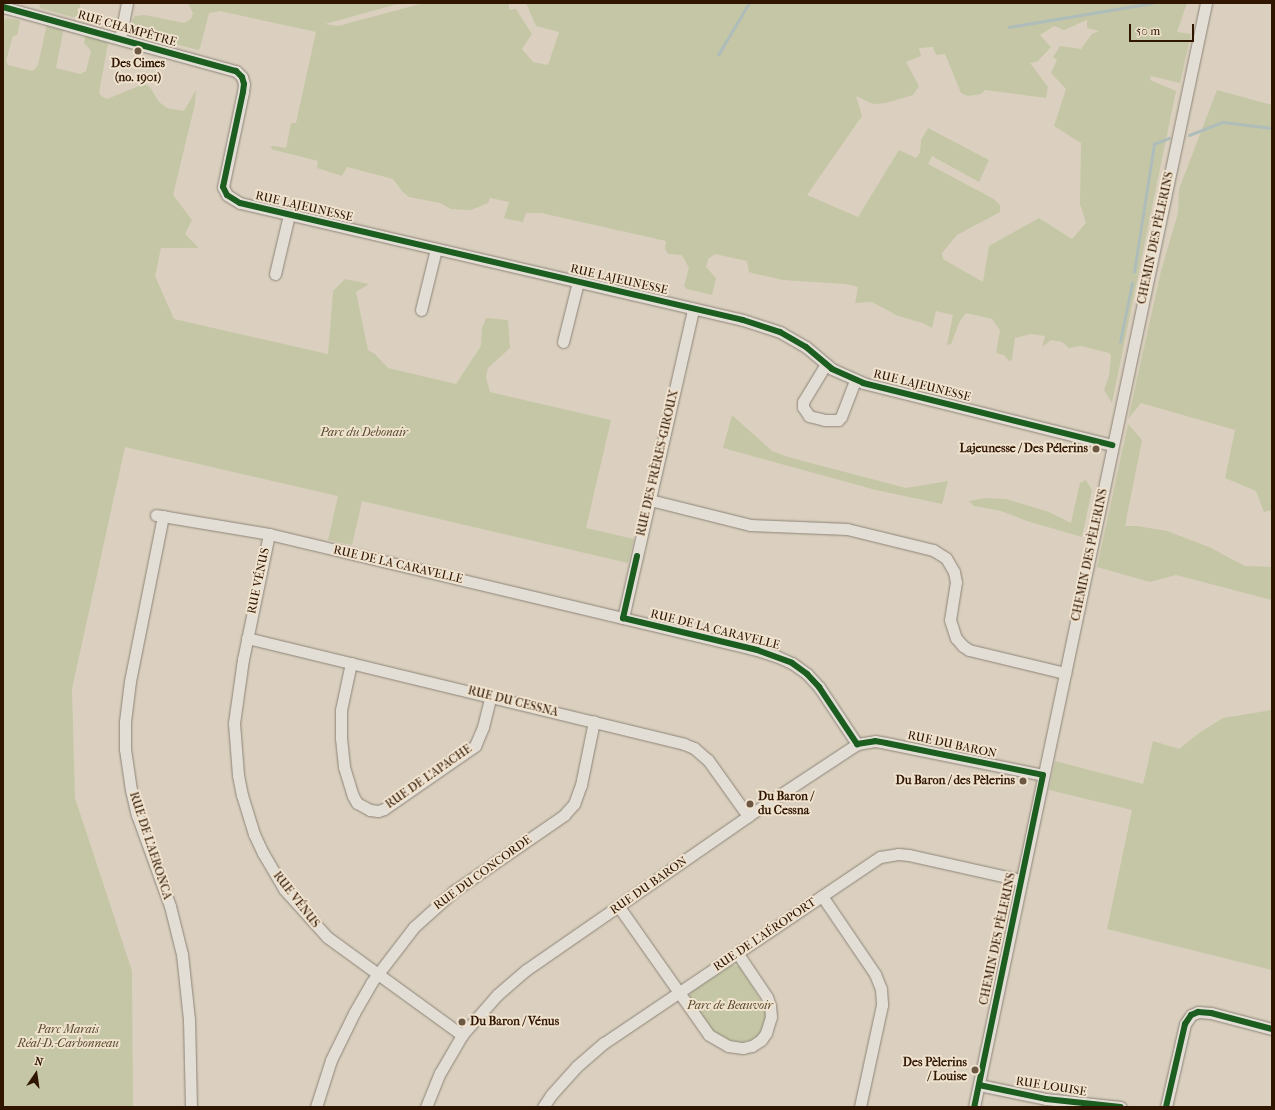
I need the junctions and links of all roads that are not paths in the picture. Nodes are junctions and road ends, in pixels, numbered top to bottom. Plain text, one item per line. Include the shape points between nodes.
1 (127, 3) edge
2 (1206, 3) edge
3 (3, 7) edge
4 (120, 39) junction
5 (242, 77) joint
6 (289, 215) junction
7 (436, 249) junction
8 (275, 274) dead end
9 (578, 282) junction
10 (693, 308) junction
11 (421, 310) dead end
12 (563, 342) dead end
13 (826, 364) junction
14 (855, 380) junction
15 (1112, 445) junction
16 (650, 500) junction
17 (160, 515) joint
18 (269, 534) junction
19 (623, 618) junction
20 (247, 638) junction
21 (351, 663) junction
22 (1064, 673) junction
23 (491, 696) junction
24 (594, 721) junction
25 (857, 744) junction
26 (1043, 775) junction
27 (748, 816) junction
28 (1021, 880) junction
29 (822, 896) junction
30 (619, 907) junction
31 (738, 954) junction
32 (377, 975) junction
33 (679, 994) junction
34 (1272, 1029) edge
35 (462, 1035) junction
36 (978, 1085) junction
37 (1087, 1105) edge
38 (191, 1107) edge
39 (316, 1107) edge
40 (426, 1107) edge
41 (544, 1107) edge
42 (860, 1107) edge
43 (974, 1107) edge
44 (1121, 1107) edge
45 (1166, 1107) edge

1 - 4 street, RUE CHAMPÊTRE
2 - 15 street, CHEMIN DES PÈLERINS
3 - 4 street, RUE CHAMPÊTRE
4 - 5 street, RUE CHAMPÊTRE via 227,67
5 - 6 street, RUE LAJEUNESSE via 243,92 223,187 232,200
6 - 7 street, RUE LAJEUNESSE
6 - 8 street, RUE LAJEUNESSE
7 - 9 street, RUE LAJEUNESSE
7 - 11 street
9 - 10 street, RUE LAJEUNESSE
9 - 12 street, RUE LAJEUNESSE
10 - 13 street, RUE LAJEUNESSE via 780,332 806,347
10 - 16 street, RUE DES FRÈRES-GIROUX
13 - 14 street, RUE LAJEUNESSE
13 - 14 street, RUE LAJEUNESSE via 803,402 809,416 838,420
14 - 15 street, RUE LAJEUNESSE
15 - 22 street, CHEMIN DES PÈLERINS
16 - 19 street, RUE DES FRÈRES-GIROUX
16 - 22 street via 750,525 846,529 933,550 946,558 954,572 956,582 950,620 956,638 963,646 969,650
17 - 18 street, RUE DE LA CARAVELLE
17 - 38 street, RUE DE L'AERONCA via 130,681 125,749 137,815 170,906 182,954 189,1019
18 - 19 street, RUE DE LA CARAVELLE
18 - 20 street, RUE VÉNUS
19 - 25 street, RUE DE LA CARAVELLE via 757,650 792,663 807,674 818,687
20 - 21 street, RUE DU CESSNA
20 - 32 street, RUE VÉNUS via 235,703 234,743 242,795 254,834 284,889 312,923
21 - 23 street, RUE DU CESSNA
21 - 23 street, RUE DE L'APACHE via 341,710 343,759 353,796 357,803 370,810 384,809 475,746
22 - 26 street, CHEMIN DES PÈLERINS
23 - 24 street, RUE DU CESSNA
24 - 27 street, RUE DU CESSNA via 674,740 694,748 708,760
24 - 32 street, RUE DU CONCORDE via 578,796 569,811 472,878 438,905 414,928
25 - 26 street, RUE DU BARON via 875,741
25 - 27 street, RUE DU BARON
26 - 28 street, CHEMIN DES PÈLERINS
27 - 30 street, RUE DU BARON
28 - 29 street, RUE DE L'AÉROPORT via 898,854 880,857
28 - 36 street, CHEMIN DES PÈLERINS
29 - 31 street, RUE DE L'AÉROPORT
29 - 42 street via 875,974 881,988 882,1005
30 - 33 street
30 - 35 street, RUE DU BARON via 526,970 488,1004
31 - 33 street, RUE DE L'AÉROPORT
31 - 33 street via 770,1006 770,1025 761,1040 743,1048 719,1042 709,1035
32 - 35 street, RUE VÉNUS
32 - 39 street, RUE DU CONCORDE via 354,1013 331,1060
33 - 41 street, RUE DE L'AÉROPORT via 591,1053 563,1081
34 - 45 street via 1211,1013 1198,1012 1191,1015 1185,1024
35 - 40 street, RUE DU BARON via 445,1062
36 - 37 street, RUE LOUISE
36 - 43 street, CHEMIN DES PÈLERINS
37 - 44 street, RUE LOUISE

